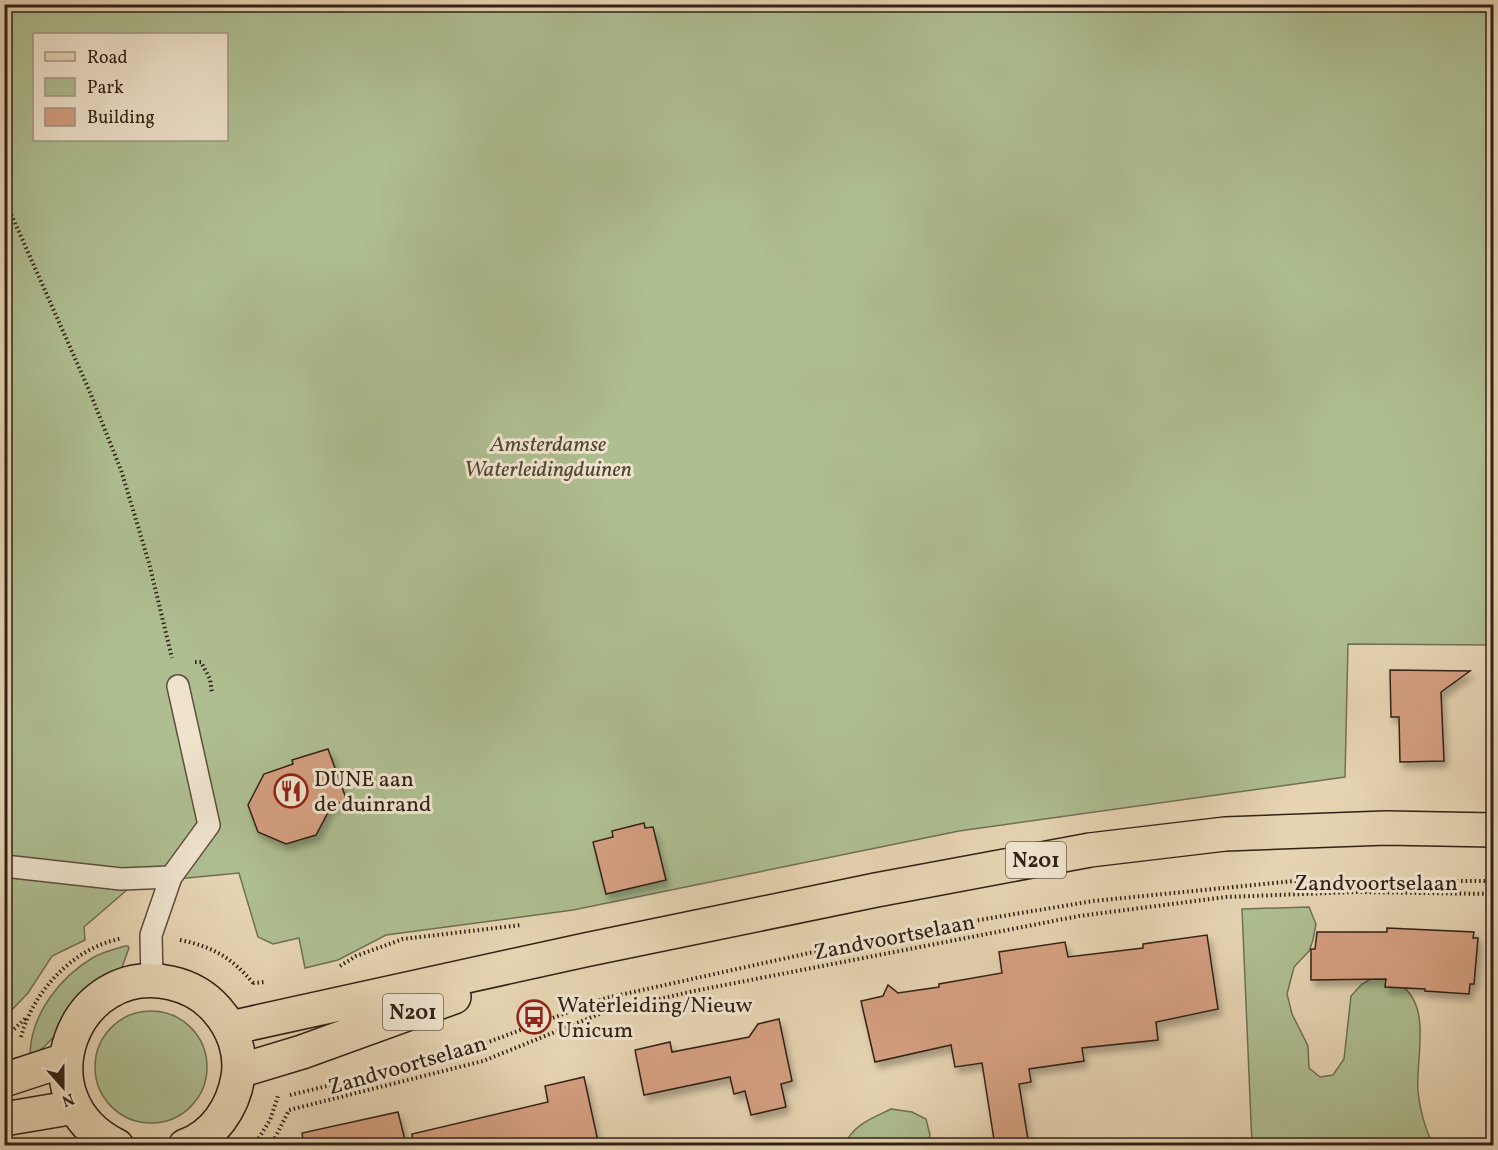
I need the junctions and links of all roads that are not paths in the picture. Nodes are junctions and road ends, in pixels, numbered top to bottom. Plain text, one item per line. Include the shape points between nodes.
1 (178, 686) road end
2 (1494, 830) edge
3 (4, 866) edge
4 (171, 877) junction
5 (585, 950) junction
6 (152, 980) junction
7 (230, 1028) junction
8 (65, 1060) junction
9 (239, 1071) junction
10 (4, 1080) edge
11 (75, 1107) junction
12 (4, 1119) edge
13 (117, 1146) edge
14 (185, 1146) edge

1 - 4 lane via 209,825
2 - 5 main road, Zandvoortselaan / N201 via 1386,828 1226,834 1090,849
3 - 4 lane via 121,879
4 - 6 lane via 151,935
5 - 7 main road, Zandvoortselaan / N201
5 - 9 main road, Zandvoortselaan / N201
6 - 7 main road via 196,992 211,1003
6 - 8 main road via 122,986 93,1004 78,1023
7 - 9 main road
8 - 10 main road
8 - 11 main road via 67,1085
9 - 14 main road via 226,1113 196,1142
11 - 12 main road
11 - 13 main road via 89,1126

